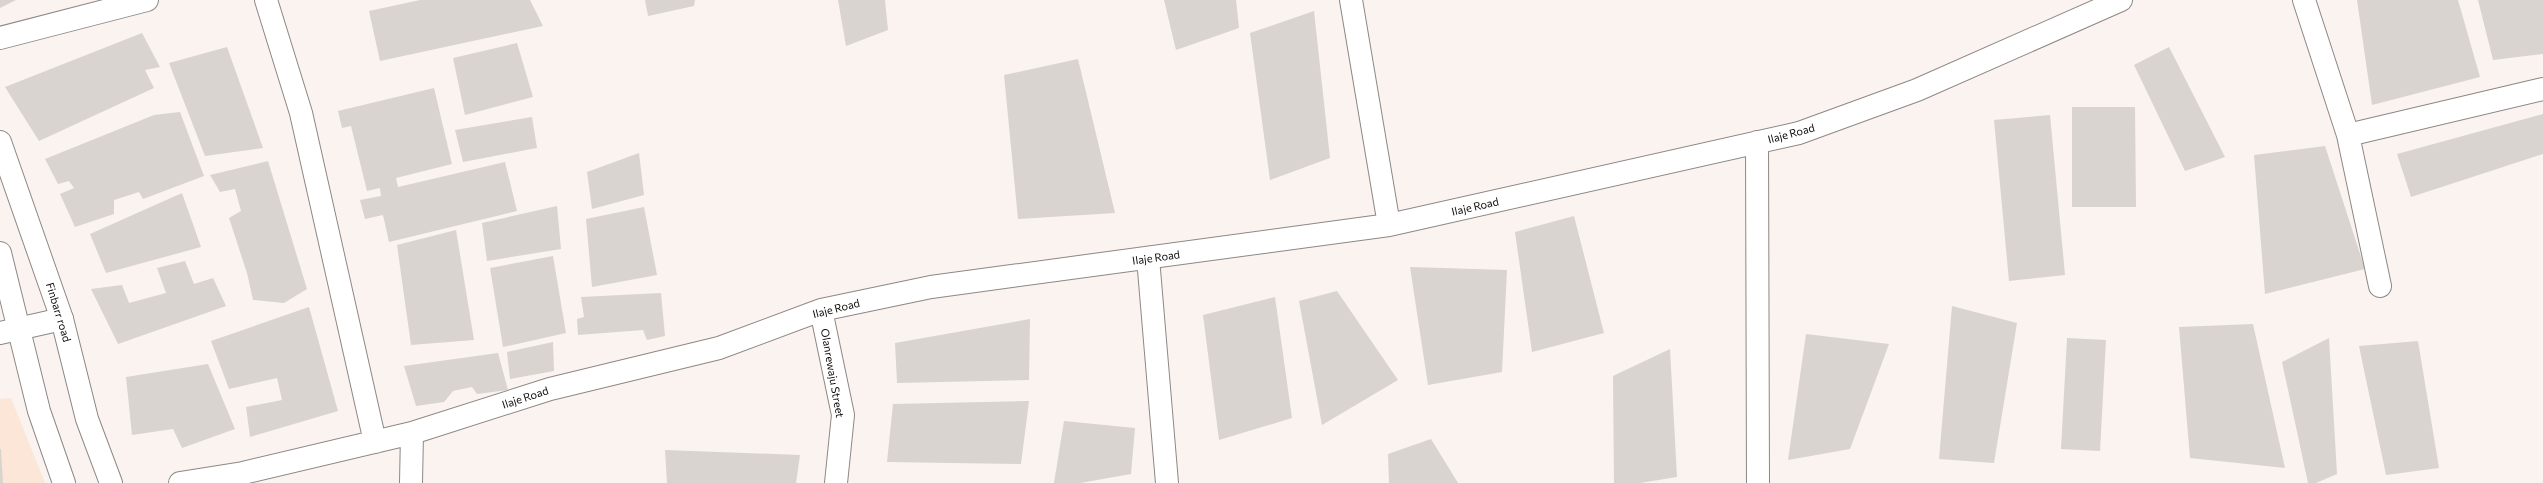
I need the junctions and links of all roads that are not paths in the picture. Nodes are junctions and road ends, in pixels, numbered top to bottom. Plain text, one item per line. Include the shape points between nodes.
1 (147, 0) edge
2 (266, 0) edge
3 (1351, 0) edge
4 (2121, 0) edge
5 (2304, 0) edge
6 (0, 38) edge
7 (2543, 89) edge
8 (2348, 135) junction
9 (0, 142) edge
10 (1757, 142) junction
11 (1388, 225) junction
12 (0, 253) edge
13 (1148, 258) junction
14 (2380, 286) dead end
15 (821, 310) junction
16 (62, 319) junction
17 (10, 330) edge
18 (412, 434) junction
19 (375, 442) junction
20 (64, 483) edge
21 (111, 483) edge
22 (180, 483) edge
23 (411, 483) edge
24 (836, 483) edge
25 (1167, 483) edge
26 (1758, 483) edge

1 - 6 street
2 - 19 street via 301,113
3 - 11 street
4 - 10 street, Ilaje Road via 1917,90 1799,134
5 - 8 street
7 - 8 street
8 - 14 street
9 - 16 street, Finbarr road
10 - 11 street, Ilaje Road
10 - 26 street
11 - 13 street, Ilaje Road
12 - 17 street
13 - 15 street, Ilaje Road via 931,287
13 - 25 street
15 - 18 street, Ilaje Road via 719,348 550,389
15 - 24 street, Olanrewaju Street via 843,415
16 - 17 street
16 - 21 street, Finbarr road via 87,419
17 - 20 street
18 - 19 street, Ilaje Road
18 - 23 street
19 - 22 street, Ilaje Road via 243,473

